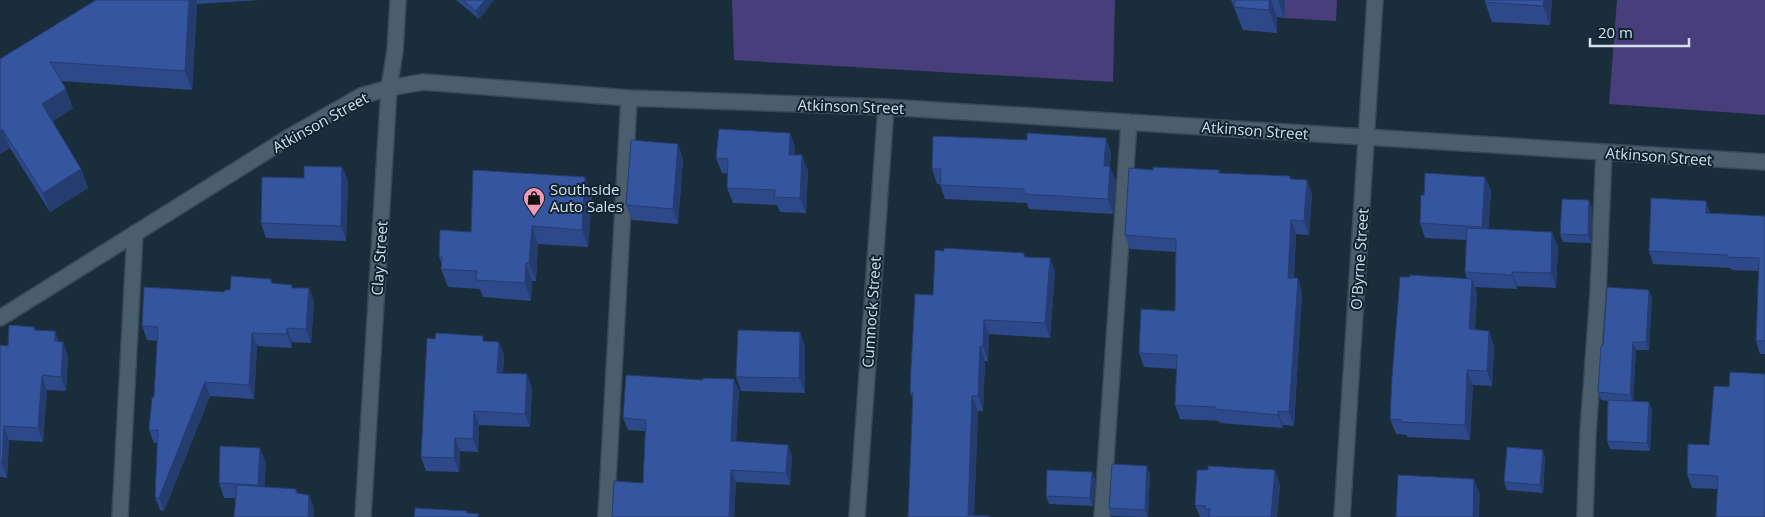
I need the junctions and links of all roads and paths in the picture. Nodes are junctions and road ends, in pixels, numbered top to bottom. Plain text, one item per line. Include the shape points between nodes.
1 (398, 0) edge
2 (1376, 0) edge
3 (389, 88) junction
4 (629, 98) junction
5 (886, 107) junction
6 (1129, 122) junction
7 (1366, 137) junction
8 (1604, 152) junction
9 (1765, 162) edge
10 (136, 233) junction
11 (0, 318) edge
12 (120, 517) edge
13 (363, 517) edge
14 (606, 517) edge
15 (857, 517) edge
16 (1102, 517) edge
17 (1342, 517) edge
18 (1585, 517) edge

1 - 3 street, Clay Street
2 - 7 street, O'Byrne Street
3 - 4 street, Atkinson Street via 423,82
3 - 10 street, Atkinson Street via 361,96 291,136
3 - 13 street, Clay Street
4 - 5 street, Atkinson Street
4 - 14 street
5 - 6 street, Atkinson Street
5 - 15 street, Cumnock Street
6 - 7 street, Atkinson Street
6 - 16 street
7 - 8 street, Atkinson Street
7 - 17 street, O'Byrne Street
8 - 9 street, Atkinson Street
8 - 18 street
10 - 11 street, Atkinson Street
10 - 12 street

